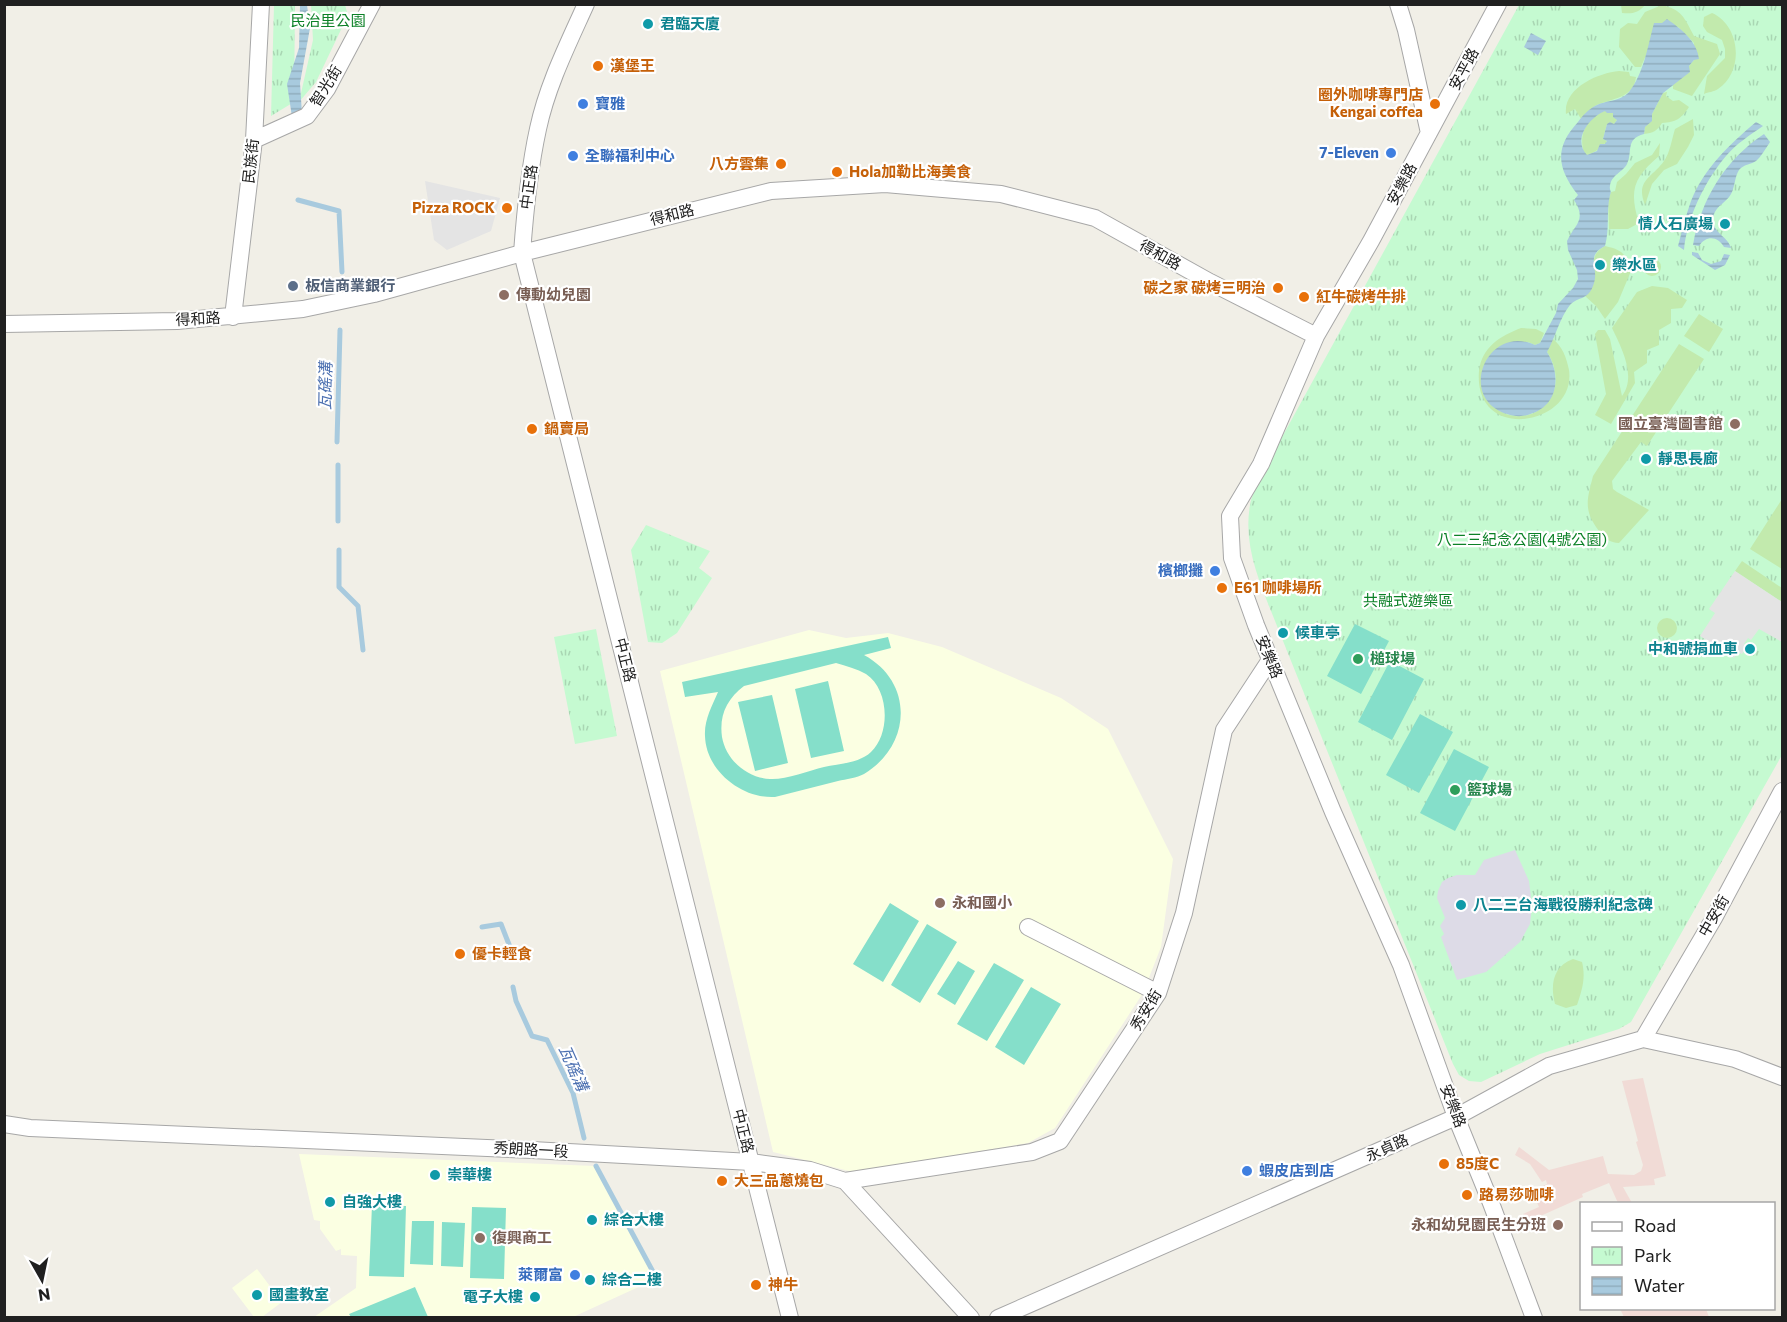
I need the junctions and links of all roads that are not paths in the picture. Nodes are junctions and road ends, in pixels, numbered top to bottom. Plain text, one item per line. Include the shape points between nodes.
1 (261, 4) edge
2 (372, 4) edge
3 (586, 4) edge
4 (1398, 4) edge
5 (1498, 4) edge
6 (1429, 133) junction
7 (254, 140) junction
8 (522, 253) junction
9 (233, 317) junction
10 (4, 324) edge
11 (1316, 336) junction
12 (1270, 660) junction
13 (1782, 791) edge
14 (1028, 927) dead end
15 (1158, 993) junction
16 (1643, 1039) junction
17 (1782, 1077) edge
18 (1456, 1118) junction
19 (4, 1124) edge
20 (751, 1162) junction
21 (845, 1181) junction
22 (790, 1317) edge
23 (971, 1317) edge
24 (998, 1317) edge
25 (1534, 1317) edge

1 - 7 street, 民族街
2 - 7 street, 智光街 via 327,89 307,116
3 - 8 street, 中正路 via 550,87 538,128
4 - 6 street
5 - 6 street, 安平路
6 - 11 street, 安樂路
7 - 9 street, 民族街
8 - 9 street, 得和路 via 375,294 303,309
8 - 11 street, 得和路 via 771,191 885,184 1001,194 1095,218
8 - 20 street, 中正路
9 - 10 street, 得和路
11 - 12 street, 安樂路 via 1261,464 1230,516 1232,558
12 - 15 street, 秀安街 via 1224,730 1184,913
12 - 18 street, 安樂路 via 1401,965
13 - 16 street, 中安街
14 - 15 street
15 - 21 street, 秀安街 via 1060,1141 1032,1152
16 - 17 street, 永貞路 via 1735,1059
16 - 18 street, 永貞路 via 1549,1066
18 - 24 street, 永貞路
18 - 25 street, 安樂路
19 - 20 street, 秀朗路一段
20 - 21 street, 秀朗路一段 via 810,1170
20 - 22 street, 中正路
21 - 23 street, 秀朗路一段

